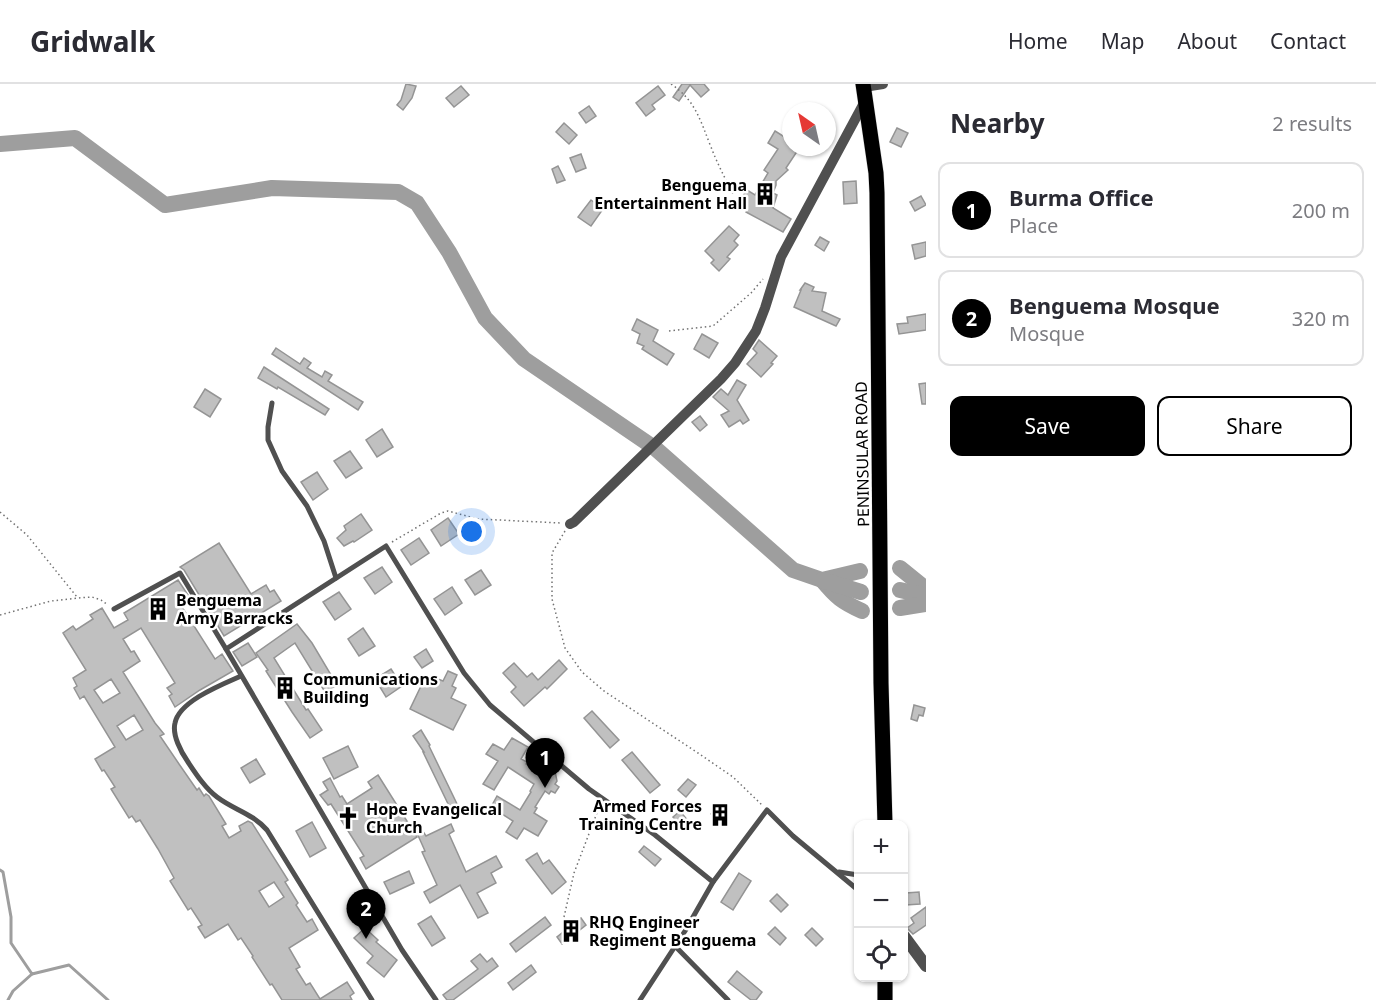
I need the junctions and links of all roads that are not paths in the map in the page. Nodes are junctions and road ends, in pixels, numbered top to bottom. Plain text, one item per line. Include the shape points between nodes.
1 (883, 84) edge
2 (864, 91) edge
3 (273, 403) dead end
4 (570, 524) road end
5 (336, 578) junction
6 (114, 609) road end
7 (226, 650) junction
8 (241, 676) junction
9 (885, 820) edge
10 (837, 872) junction
11 (854, 874) edge
12 (713, 882) junction
13 (854, 887) edge
14 (908, 943) edge
15 (675, 946) junction
16 (926, 966) edge
17 (885, 982) edge
18 (372, 1000) edge
19 (436, 1000) edge
20 (640, 1000) edge
21 (728, 1000) edge
22 (885, 1000) edge

1 - 2 street
2 - 4 street via 781,257 756,331 735,363
2 - 9 main road, PENINSULAR ROAD via 877,193
3 - 5 lane via 268,440 282,471 307,506
5 - 7 lane
5 - 12 lane via 386,546 464,673 490,705 589,789
6 - 7 lane via 181,573
7 - 8 lane
8 - 18 lane via 190,703 174,724 176,738 184,757 216,796 267,830
8 - 19 lane via 402,950
10 - 11 lane
10 - 12 lane via 766,810
10 - 13 lane
12 - 15 lane
14 - 16 street
15 - 20 lane
15 - 21 lane
17 - 22 main road

